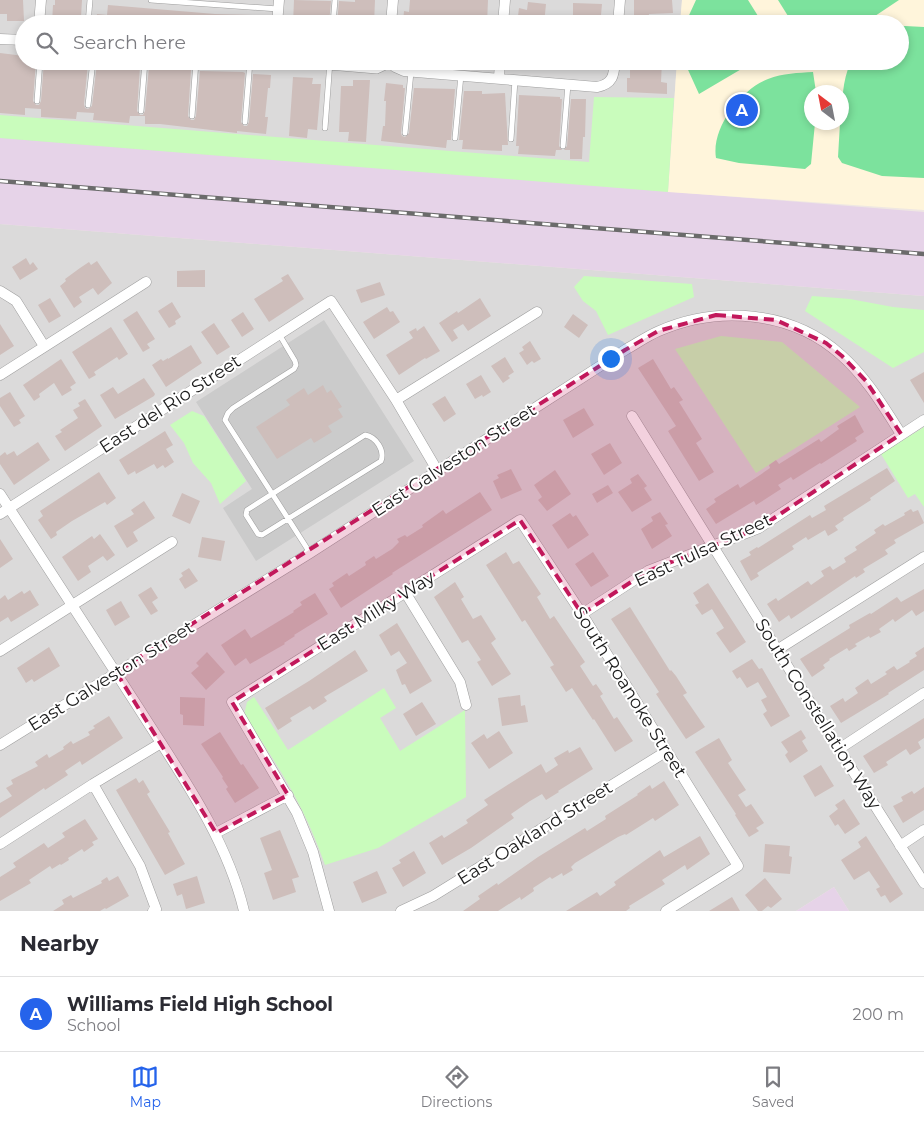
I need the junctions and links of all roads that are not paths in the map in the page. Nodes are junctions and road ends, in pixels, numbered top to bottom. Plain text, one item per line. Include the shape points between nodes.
1 (41, 0) edge
2 (90, 0) edge
3 (151, 0) edge
4 (335, 0) edge
5 (393, 0) edge
6 (505, 0) edge
7 (620, 0) edge
8 (279, 4) edge
9 (40, 15) edge
10 (89, 15) edge
11 (334, 15) edge
12 (392, 15) edge
13 (504, 15) edge
14 (619, 15) edge
15 (0, 38) edge
16 (15, 39) edge
17 (39, 70) edge
18 (92, 70) edge
19 (144, 70) edge
20 (195, 70) edge
21 (249, 70) edge
22 (330, 70) edge
23 (401, 70) edge
24 (499, 70) edge
25 (614, 70) edge
26 (411, 71) junction
27 (462, 75) junction
28 (499, 78) junction
29 (515, 80) junction
30 (568, 84) junction
31 (37, 101) dead end
32 (88, 105) dead end
33 (141, 110) dead end
34 (192, 116) dead end
35 (245, 122) dead end
36 (325, 128) dead end
37 (405, 134) dead end
38 (455, 138) dead end
39 (511, 139) dead end
40 (563, 146) dead end
41 (146, 282) dead end
42 (0, 291) edge
43 (537, 312) dead end
44 (279, 334) junction
45 (44, 346) junction
46 (0, 375) edge
47 (396, 400) junction
48 (632, 416) dead end
49 (924, 420) edge
50 (901, 434) junction
51 (437, 470) junction
52 (0, 494) edge
53 (272, 494) junction
54 (4, 511) edge
55 (288, 518) junction
56 (520, 520) joint
57 (172, 542) dead end
58 (712, 545) junction
59 (310, 553) junction
60 (924, 557) edge
61 (405, 592) junction
62 (71, 605) junction
63 (582, 614) junction
64 (777, 650) junction
65 (0, 651) edge
66 (116, 672) junction
67 (924, 693) edge
68 (466, 705) dead end
69 (161, 743) junction
70 (0, 745) edge
71 (838, 749) junction
72 (667, 751) junction
73 (93, 784) junction
74 (288, 795) junction
75 (924, 830) edge
76 (216, 833) junction
77 (0, 844) edge
78 (900, 846) junction
79 (924, 883) edge
80 (155, 910) edge
81 (244, 911) edge
82 (329, 911) edge
83 (401, 911) edge
84 (666, 911) edge

1 - 9 street
2 - 10 lane
3 - 8 lane
4 - 11 lane
5 - 12 street
6 - 13 street
7 - 14 street
15 - 16 street
17 - 31 lane
18 - 32 lane
19 - 33 lane
20 - 34 lane
21 - 35 lane
22 - 36 lane
23 - 26 street
24 - 28 street
25 - 30 street via 609,82 598,87
26 - 27 street
26 - 37 lane
27 - 28 street
27 - 38 lane
28 - 29 street
29 - 30 street
29 - 39 lane
30 - 40 lane
41 - 45 street
42 - 45 street via 16,301
43 - 47 street
44 - 47 street, East del Rio Street via 331,301
44 - 53 lane via 295,361 294,369 233,408 225,420
44 - 54 street, East del Rio Street
45 - 46 street
47 - 51 street
48 - 58 street, South Constellation Way
49 - 50 street, East Tulsa Street
50 - 51 street, East Galveston Street via 866,381 826,342 776,320 716,315 658,331
50 - 58 street, East Tulsa Street via 759,528
51 - 59 street, East Galveston Street
52 - 54 street
53 - 55 lane
53 - 55 lane via 247,510 246,514 258,534 262,535
53 - 55 lane via 365,434 374,439 382,451 381,461
54 - 62 street
55 - 59 lane
56 - 61 street, East Milky Way
56 - 63 street, South Roanoke Street
57 - 62 street
58 - 63 street, East Tulsa Street via 648,571
58 - 64 street, South Constellation Way
59 - 66 street, East Galveston Street
60 - 64 street
61 - 68 street via 460,682
61 - 74 street, East Milky Way via 232,702
62 - 65 street
62 - 66 street
63 - 72 street, South Roanoke Street
64 - 71 street, South Constellation Way
66 - 69 street
66 - 70 street, East Galveston Street
67 - 71 street
69 - 73 street
69 - 76 street
71 - 78 street, South Constellation Way
72 - 83 street, East Oakland Street via 433,896
72 - 84 street, South Roanoke Street via 738,866
73 - 77 street
73 - 80 street via 140,866
74 - 76 street
74 - 82 street via 313,852
75 - 78 street
76 - 81 street via 238,885
78 - 79 street, South Constellation Way

